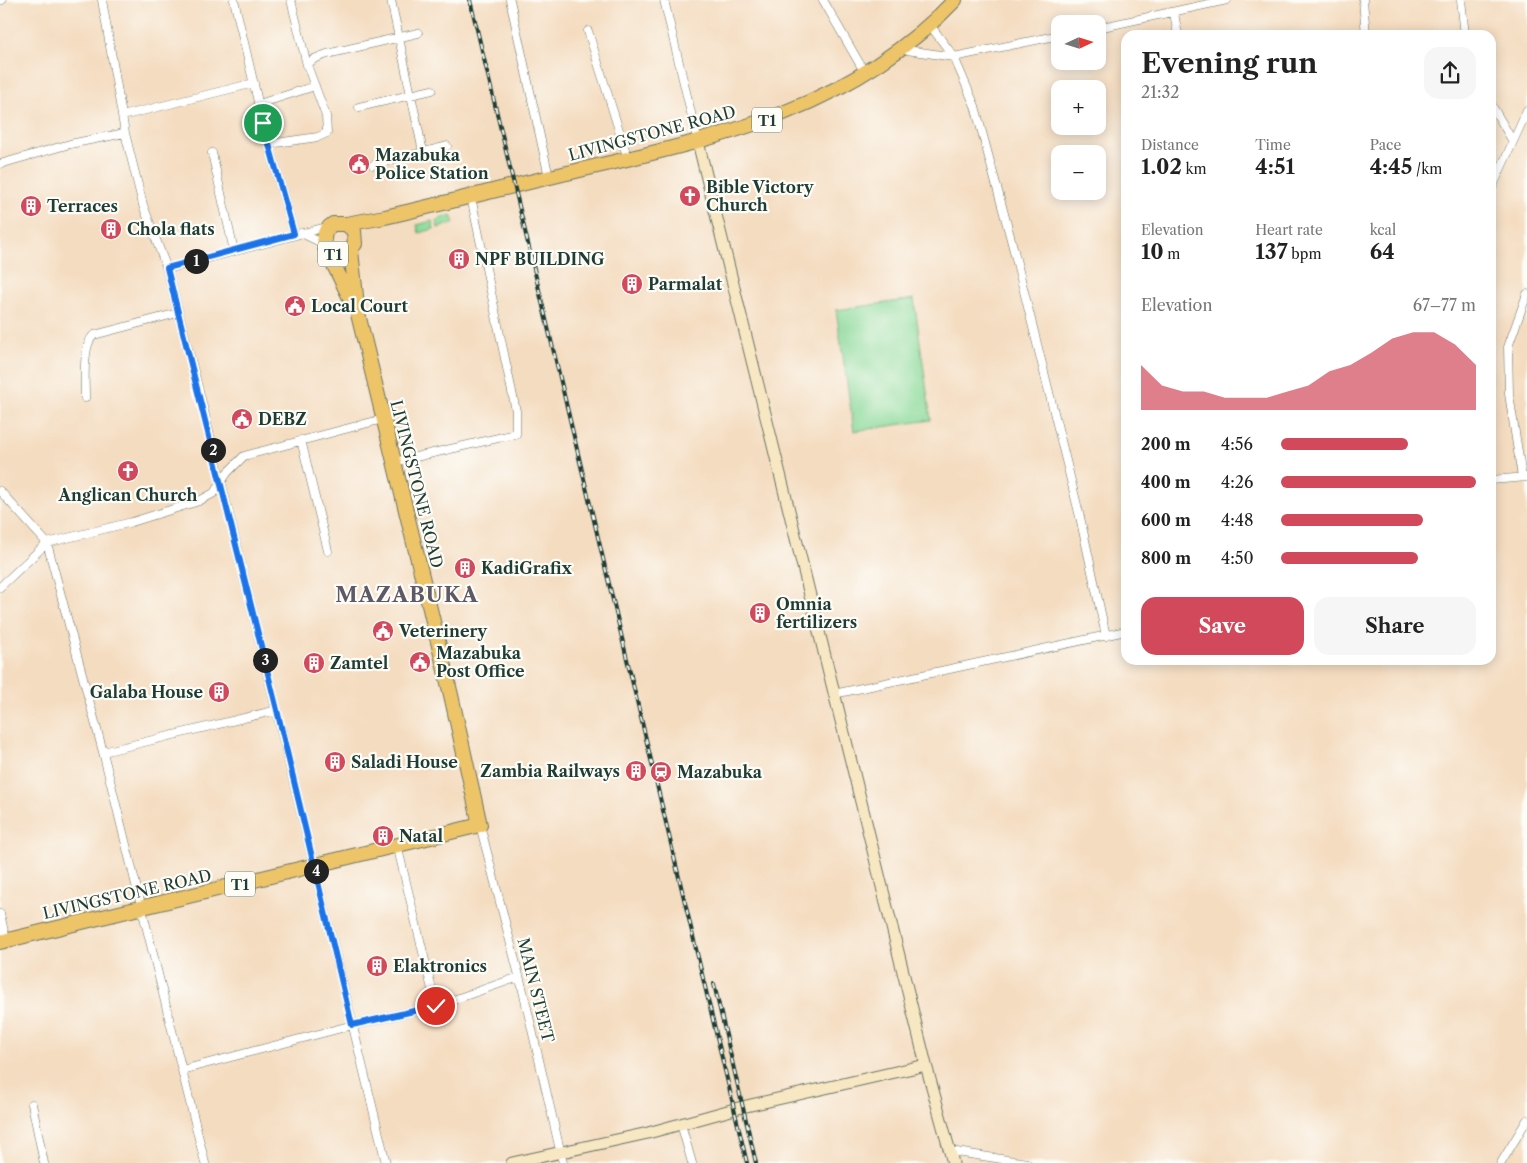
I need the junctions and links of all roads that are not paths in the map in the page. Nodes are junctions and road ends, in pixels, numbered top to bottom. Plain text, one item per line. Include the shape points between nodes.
1 (102, 0) edge
2 (234, 0) edge
3 (291, 0) edge
4 (391, 0) edge
5 (510, 0) edge
6 (664, 0) edge
7 (822, 0) edge
8 (955, 0) edge
9 (1227, 0) edge
10 (1363, 0) edge
11 (1461, 0) edge
12 (1187, 4) edge
13 (1174, 13) junction
14 (930, 25) junction
15 (1106, 26) edge
16 (1177, 30) edge
17 (1366, 30) edge
18 (1464, 30) edge
19 (588, 31) dead end
20 (418, 33) dead end
21 (1051, 37) edge
22 (397, 38) junction
23 (900, 49) junction
24 (954, 57) junction
25 (307, 65) junction
26 (865, 74) junction
27 (254, 83) junction
28 (315, 86) junction
29 (432, 90) dead end
30 (410, 95) junction
31 (258, 104) junction
32 (359, 108) dead end
33 (1527, 111) edge
34 (1496, 113) edge
35 (122, 116) junction
36 (125, 132) junction
37 (1512, 140) junction
38 (698, 142) junction
39 (269, 144) junction
40 (447, 146) dead end
41 (423, 152) junction
42 (212, 153) dead end
43 (628, 159) junction
44 (0, 164) edge
45 (373, 165) dead end
46 (549, 177) junction
47 (1496, 178) edge
48 (471, 197) junction
49 (385, 217) junction
50 (346, 224) junction
51 (330, 226) junction
52 (297, 234) junction
53 (356, 236) junction
54 (325, 245) junction
55 (234, 251) junction
56 (351, 251) junction
57 (167, 268) junction
58 (1527, 294) edge
59 (178, 313) junction
60 (1523, 313) edge
61 (358, 314) junction
62 (85, 398) dead end
63 (383, 419) junction
64 (301, 440) junction
65 (394, 462) junction
66 (1524, 477) edge
67 (1496, 480) edge
68 (221, 481) junction
69 (0, 491) edge
70 (47, 544) junction
71 (328, 551) dead end
72 (0, 587) edge
73 (1121, 632) edge
74 (1106, 636) junction
75 (834, 694) junction
76 (277, 710) junction
77 (103, 752) junction
78 (480, 825) junction
79 (397, 845) junction
80 (315, 866) junction
81 (142, 909) junction
82 (0, 914) edge
83 (3, 941) edge
84 (519, 977) junction
85 (436, 1006) junction
86 (352, 1025) junction
87 (926, 1065) junction
88 (182, 1070) junction
89 (32, 1104) dead end
90 (1527, 1120) edge
91 (681, 1124) junction
92 (950, 1151) junction
93 (561, 1158) edge
94 (44, 1163) edge
95 (205, 1163) edge
96 (386, 1163) edge
97 (512, 1163) edge
98 (692, 1163) edge
99 (953, 1163) edge
100 (1027, 1163) edge
101 (1501, 1163) edge

1 - 35 street
2 - 27 street
3 - 25 street
4 - 22 street
5 - 46 street
6 - 38 street
7 - 26 street
8 - 14 highway, LIVINGSTONE ROAD / T1
9 - 12 street
10 - 17 street
11 - 18 street
12 - 13 street
13 - 15 street
13 - 16 street
14 - 23 highway, LIVINGSTONE ROAD / T1
14 - 24 street
19 - 43 street
20 - 22 street
21 - 24 street
22 - 25 street via 327,54
22 - 30 street
23 - 24 street
23 - 26 highway, LIVINGSTONE ROAD / T1
24 - 74 street via 975,106 1013,247
25 - 28 street
26 - 38 highway, LIVINGSTONE ROAD / T1 via 815,101
27 - 31 street
27 - 35 street
28 - 31 street
28 - 39 street via 326,116 326,133
29 - 30 street
30 - 32 street
30 - 41 street
31 - 39 street
33 - 37 street
34 - 37 street
35 - 36 street
36 - 44 street
36 - 57 street via 142,204
37 - 47 street
38 - 43 highway, LIVINGSTONE ROAD / T1
38 - 75 main road
39 - 52 street
40 - 41 street
41 - 45 street
42 - 55 street
43 - 46 highway, LIVINGSTONE ROAD / T1
46 - 48 highway, LIVINGSTONE ROAD / T1
48 - 49 highway, LIVINGSTONE ROAD / T1
48 - 65 street via 516,411 516,434
49 - 50 highway, LIVINGSTONE ROAD / T1
49 - 53 highway, LIVINGSTONE ROAD / T1
50 - 51 highway, LIVINGSTONE ROAD / T1
50 - 53 highway, T1
51 - 52 street
51 - 54 highway, T1 via 326,231
52 - 54 street
52 - 55 street
53 - 56 highway, LIVINGSTONE ROAD / T1
54 - 56 highway, T1 via 334,255
54 - 61 highway, LIVINGSTONE ROAD / T1
55 - 57 street
56 - 61 highway, LIVINGSTONE ROAD / T1
57 - 59 street
58 - 60 street
59 - 62 street via 89,339
59 - 68 street
60 - 66 street via 1508,347 1508,364 1514,434
61 - 63 highway, LIVINGSTONE ROAD / T1
63 - 64 street
63 - 65 highway, LIVINGSTONE ROAD / T1
64 - 68 street via 244,456
64 - 71 street
65 - 78 highway, LIVINGSTONE ROAD / T1
66 - 67 street
68 - 70 street via 214,493 199,500 132,522
68 - 76 street
69 - 70 street
70 - 72 street
70 - 77 street
73 - 74 street
74 - 75 street
75 - 87 main road
76 - 77 street
76 - 80 street
77 - 81 street
78 - 79 highway, LIVINGSTONE ROAD / T1
78 - 84 street, MAIN STEET
79 - 80 highway, LIVINGSTONE ROAD / T1
79 - 85 street
80 - 81 highway, LIVINGSTONE ROAD / T1
80 - 86 street
81 - 83 highway, LIVINGSTONE ROAD / T1
81 - 88 street
82 - 83 street
84 - 85 street
84 - 93 street, MAIN STEET
85 - 86 street
86 - 88 street
86 - 96 street
87 - 91 main road
87 - 92 main road
88 - 95 street
89 - 94 street
90 - 101 street
91 - 93 main road
91 - 98 street
92 - 99 main road
92 - 100 street
93 - 97 main road

